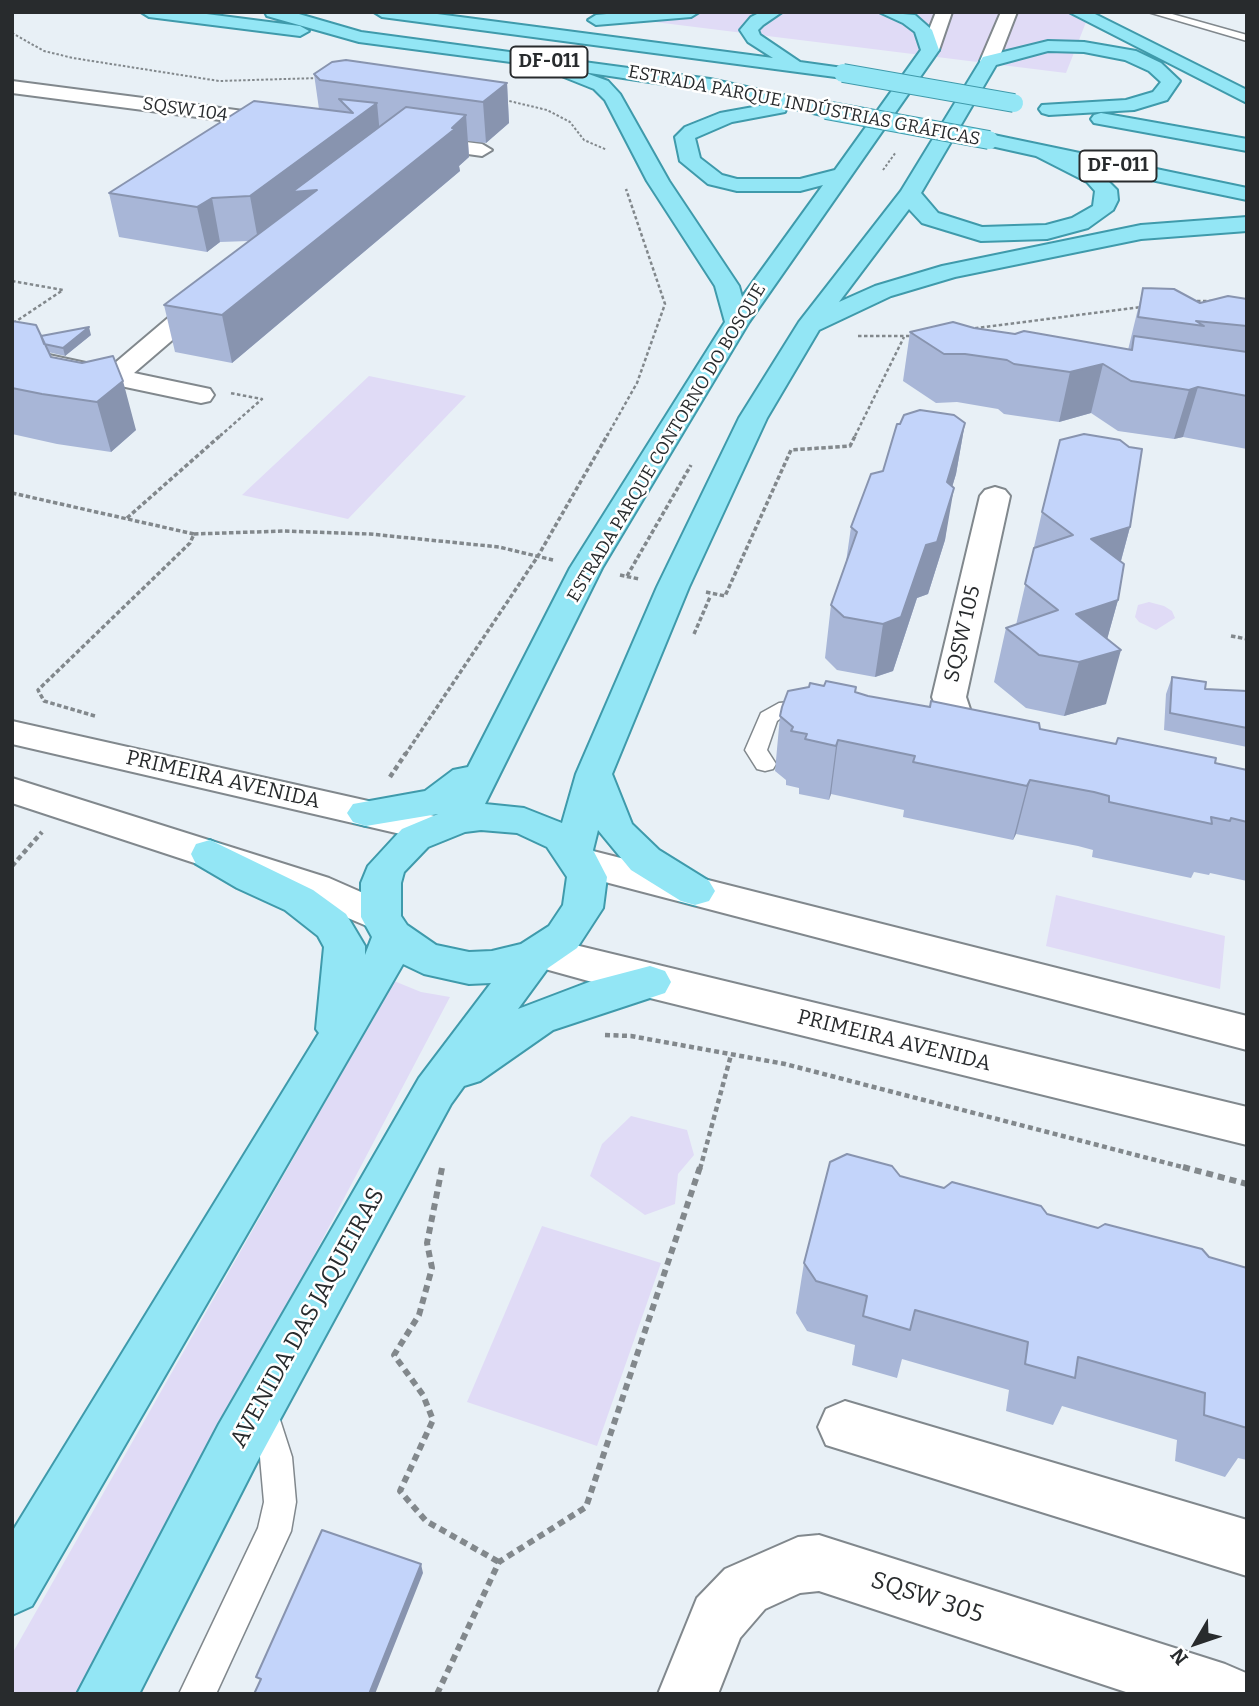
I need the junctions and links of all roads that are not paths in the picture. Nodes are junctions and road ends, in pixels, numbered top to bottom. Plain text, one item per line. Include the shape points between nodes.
1 (149, 12) edge
2 (273, 12) edge
3 (382, 12) edge
4 (691, 12) edge
5 (774, 12) edge
6 (887, 12) edge
7 (944, 12) edge
8 (1009, 12) edge
9 (1077, 12) edge
10 (1153, 12) edge
11 (410, 16) junction
12 (359, 37) junction
13 (1247, 38) edge
14 (930, 50) junction
15 (524, 59) junction
16 (989, 61) junction
17 (792, 64) junction
18 (12, 87) edge
19 (1247, 97) edge
20 (817, 108) junction
21 (1049, 109) junction
22 (298, 125) edge
23 (397, 143) edge
24 (1247, 145) edge
25 (482, 150) edge
26 (1040, 150) junction
27 (842, 174) junction
28 (910, 193) junction
29 (1247, 194) edge
30 (1247, 224) edge
31 (233, 276) edge
32 (737, 322) junction
33 (806, 331) junction
34 (12, 355) edge
35 (116, 375) junction
36 (201, 395) road end
37 (995, 496) dead end
38 (830, 709) edge
39 (12, 732) edge
40 (61, 745) junction
41 (497, 747) junction
42 (1018, 756) edge
43 (765, 764) dead end
44 (594, 774) junction
45 (12, 788) edge
46 (366, 813) junction
47 (447, 825) junction
48 (210, 854) junction
49 (577, 857) junction
50 (695, 891) junction
51 (387, 926) junction
52 (537, 955) junction
53 (650, 982) junction
54 (1247, 1033) edge
55 (336, 1042) junction
56 (435, 1091) junction
57 (1247, 1126) edge
58 (260, 1402) junction
59 (845, 1427) dead end
60 (1247, 1548) edge
61 (12, 1586) edge
62 (107, 1694) edge
63 (197, 1694) edge
64 (688, 1694) edge
65 (1225, 1694) edge

1 - 12 main road, ESTRADA PARQUE INDÚSTRIAS GRÁFICAS / DF-011
2 - 12 main road, ESTRADA PARQUE INDÚSTRIAS GRÁFICAS / DF-011
3 - 11 main road, ESTRADA PARQUE INDÚSTRIAS GRÁFICAS / DF-011
4 - 11 main road via 584,21
5 - 17 main road via 750,30 754,38
6 - 14 main road via 909,19 923,30
7 - 14 main road
8 - 16 main road
9 - 19 main road
10 - 13 lane
11 - 17 main road, ESTRADA PARQUE INDÚSTRIAS GRÁFICAS / DF-011
12 - 15 main road, ESTRADA PARQUE INDÚSTRIAS GRÁFICAS / DF-011
14 - 27 main road, ESTRADA PARQUE CONTORNO DO BOSQUE
15 - 20 main road, ESTRADA PARQUE INDÚSTRIAS GRÁFICAS / DF-011 via 710,85
15 - 32 main road via 601,85 613,98 658,181 727,286
16 - 21 main road via 1048,46 1084,47 1130,55 1171,81 1160,96 1127,106
16 - 28 main road
17 - 21 main road, ESTRADA PARQUE INDÚSTRIAS GRÁFICAS / DF-011, bridge
18 - 22 main road, SQSW 104
20 - 26 main road, ESTRADA PARQUE INDÚSTRIAS GRÁFICAS / DF-011, bridge
20 - 27 main road via 747,112 703,125 685,137 690,161 703,174 737,185 800,185
21 - 24 main road, ESTRADA PARQUE INDÚSTRIAS GRÁFICAS / DF-011
23 - 25 main road
26 - 28 main road via 1094,178 1106,190 1102,211 1047,232 981,234 930,219
26 - 29 main road, ESTRADA PARQUE INDÚSTRIAS GRÁFICAS / DF-011
27 - 32 main road, ESTRADA PARQUE CONTORNO DO BOSQUE
28 - 33 main road
30 - 33 main road via 1141,232 950,271 883,291
31 - 35 main road
32 - 41 main road, ESTRADA PARQUE CONTORNO DO BOSQUE via 586,568
33 - 44 main road via 753,418 673,587
34 - 35 main road
35 - 36 main road
37 - 42 main road, SQSW 105 via 949,697 956,717 951,726
38 - 43 lane via 794,706 768,718 756,750
39 - 40 main road, PRIMEIRA AVENIDA
40 - 45 main road via 48,764
40 - 46 main road, PRIMEIRA AVENIDA
41 - 46 main road via 464,781 435,802
41 - 47 main road, ESTRADA PARQUE CONTORNO DO BOSQUE
44 - 49 main road
44 - 50 main road via 619,834 645,860
45 - 48 main road
46 - 47 main road, PRIMEIRA AVENIDA
47 - 49 main road via 503,817 524,821 551,833
47 - 51 main road via 415,838 387,866 381,883
48 - 51 main road via 315,888
48 - 55 main road via 299,900 332,925 345,946
49 - 50 main road
49 - 52 main road via 587,892 583,908 563,937
50 - 54 main road
51 - 52 main road via 424,958 445,965 492,967
51 - 55 main road via 380,969
52 - 53 main road, PRIMEIRA AVENIDA
52 - 56 main road, AVENIDA DAS JAQUEIRAS
53 - 56 main road via 538,1018
53 - 57 main road, PRIMEIRA AVENIDA
55 - 61 main road
56 - 58 main road, AVENIDA DAS JAQUEIRAS
58 - 62 main road, AVENIDA DAS JAQUEIRAS
58 - 63 lane via 276,1457 280,1502 274,1531
59 - 60 main road
64 - 65 main road, SQSW 305 via 718,1619 746,1589 798,1566 819,1563

